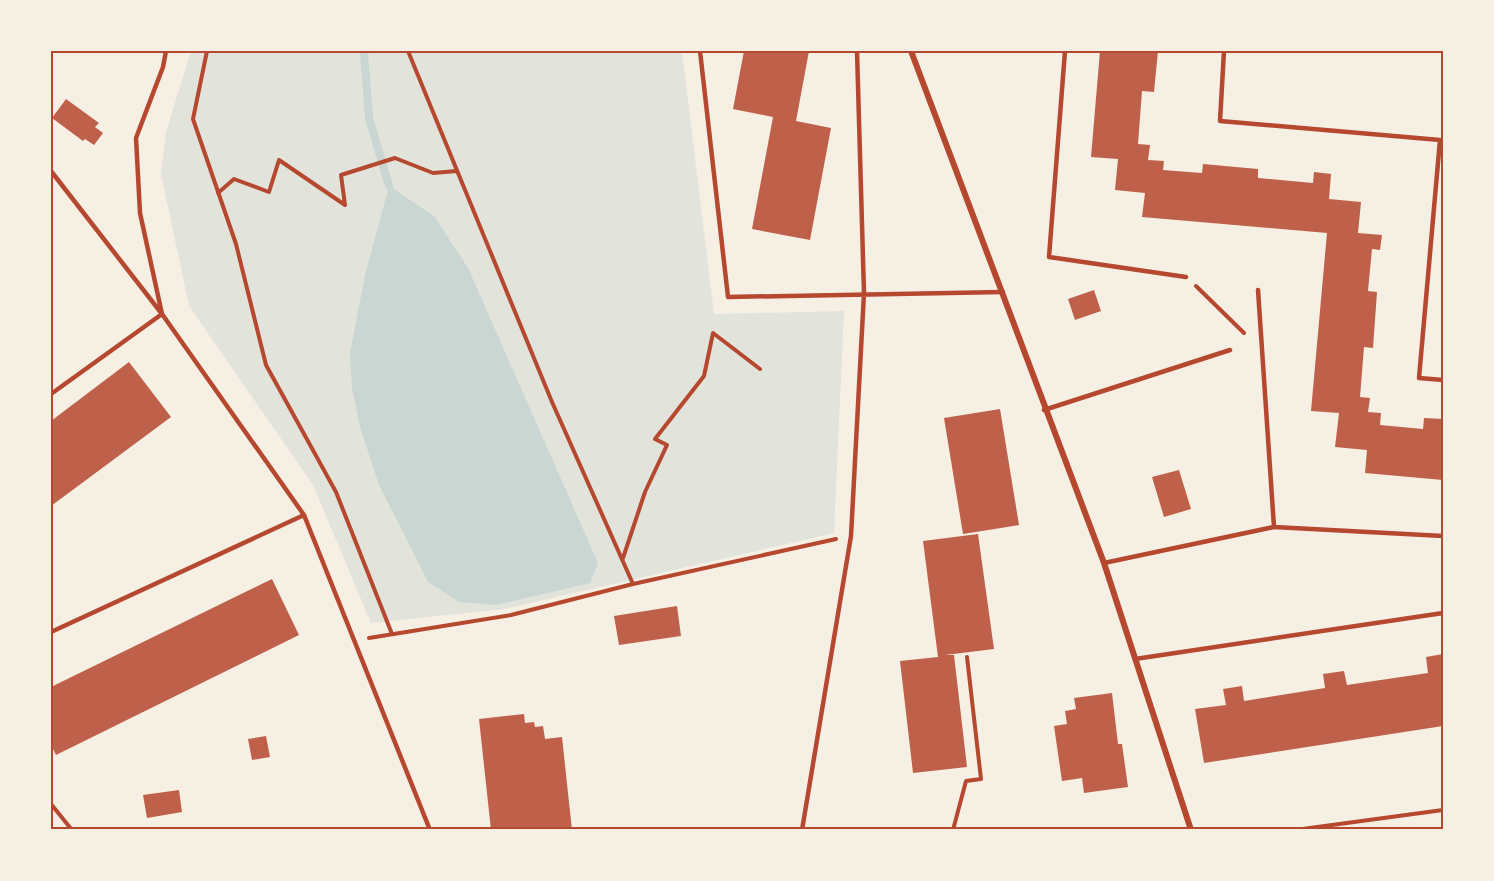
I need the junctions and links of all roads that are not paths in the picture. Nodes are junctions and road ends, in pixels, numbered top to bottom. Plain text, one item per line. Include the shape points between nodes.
1 (165, 51) edge
2 (700, 51) edge
3 (857, 51) edge
4 (911, 51) edge
5 (1065, 51) edge
6 (1224, 51) edge
7 (51, 171) edge
8 (1186, 277) road end
9 (1258, 290) dead end
10 (1003, 292) junction
11 (864, 293) junction
12 (162, 314) junction
13 (1230, 350) dead end
14 (1443, 380) edge
15 (51, 394) edge
16 (1044, 410) junction
17 (304, 515) junction
18 (1274, 527) junction
19 (1443, 536) edge
20 (1104, 563) junction
21 (1443, 613) edge
22 (51, 632) edge
23 (1135, 659) junction
24 (430, 830) edge
25 (802, 830) edge
26 (1191, 830) edge

1 - 12 lane via 163,67 136,138 140,213
2 - 11 lane via 728,297
3 - 11 lane
4 - 10 street
5 - 8 lane via 1049,257
6 - 14 lane via 1220,121 1440,140 1419,378
7 - 12 lane
9 - 18 lane
10 - 11 lane
10 - 16 street
11 - 25 lane via 850,536
12 - 15 lane
12 - 17 lane
13 - 16 lane
16 - 20 street
17 - 22 lane
17 - 24 lane
18 - 19 lane
18 - 20 lane
20 - 23 street
21 - 23 lane
23 - 26 street

